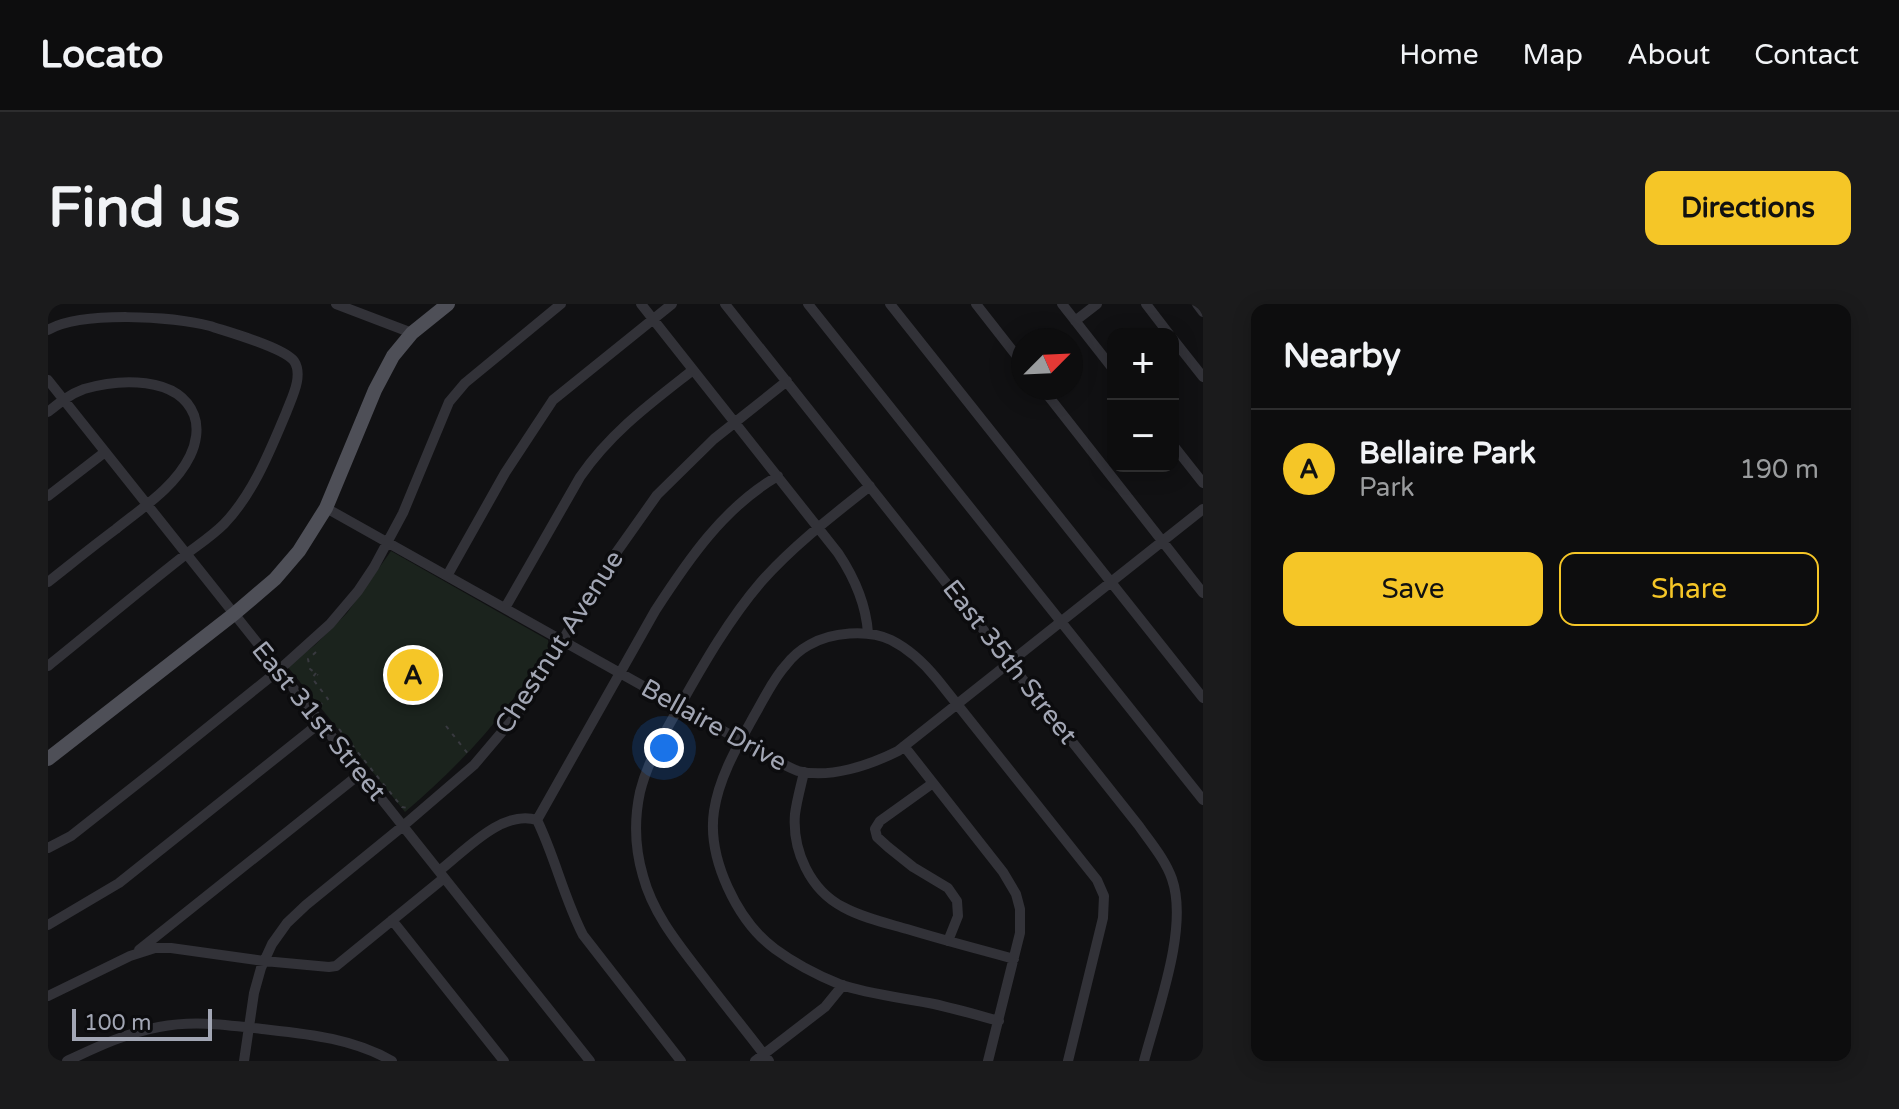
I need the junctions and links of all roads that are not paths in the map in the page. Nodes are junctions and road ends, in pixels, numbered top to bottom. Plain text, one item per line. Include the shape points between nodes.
1 (336, 304) edge
2 (448, 304) edge
3 (561, 304) edge
4 (641, 304) edge
5 (672, 304) edge
6 (725, 304) edge
7 (808, 304) edge
8 (890, 304) edge
9 (976, 304) edge
10 (1062, 304) edge
11 (1097, 304) edge
12 (1146, 304) edge
13 (1197, 304) edge
14 (1203, 312) edge
15 (653, 319) junction
16 (1075, 321) junction
17 (1164, 328) edge
18 (48, 330) edge
19 (412, 333) junction
20 (1179, 347) edge
21 (1011, 349) edge
22 (1107, 361) edge
23 (693, 370) junction
24 (1203, 377) edge
25 (48, 380) edge
26 (787, 381) junction
27 (64, 400) junction
28 (1051, 400) edge
29 (48, 412) edge
30 (734, 423) junction
31 (105, 452) junction
32 (1179, 453) edge
33 (778, 476) junction
34 (1203, 483) edge
35 (870, 486) junction
36 (48, 496) edge
37 (147, 504) junction
38 (326, 508) junction
39 (1203, 509) edge
40 (819, 527) junction
41 (387, 542) junction
42 (1162, 542) junction
43 (186, 554) junction
44 (447, 576) junction
45 (48, 582) edge
46 (1111, 582) junction
47 (1203, 593) edge
48 (505, 608) junction
49 (234, 614) junction
50 (1061, 622) junction
51 (868, 633) junction
52 (563, 641) junction
53 (1010, 662) junction
54 (48, 666) edge
55 (279, 670) junction
56 (620, 673) junction
57 (1203, 698) edge
58 (957, 704) junction
59 (680, 706) junction
60 (321, 722) junction
61 (741, 741) junction
62 (904, 746) junction
63 (48, 759) edge
64 (804, 772) junction
65 (361, 773) junction
66 (933, 783) junction
67 (1203, 800) edge
68 (537, 820) junction
69 (403, 826) junction
70 (48, 848) edge
71 (442, 875) junction
72 (392, 920) junction
73 (48, 925) edge
74 (169, 927) junction
75 (948, 941) junction
76 (171, 948) junction
77 (130, 956) junction
78 (1014, 959) junction
79 (264, 961) junction
80 (843, 985) junction
81 (48, 996) edge
82 (999, 1021) junction
83 (248, 1027) junction
84 (763, 1059) edge
85 (67, 1061) edge
86 (244, 1061) edge
87 (392, 1061) edge
88 (504, 1061) edge
89 (590, 1061) edge
90 (681, 1061) edge
91 (988, 1061) edge
92 (1068, 1061) edge
93 (1144, 1061) edge

1 - 19 street
2 - 19 main road
3 - 41 street via 449,402
4 - 15 street
5 - 15 street
6 - 26 street, East 35th Street
7 - 50 street
8 - 46 street
9 - 21 street
10 - 16 street
11 - 16 street
12 - 17 street
13 - 14 street
15 - 23 street
15 - 44 street via 553,400
16 - 22 street
18 - 43 street via 73,320 172,318 233,333 294,362 295,389 251,487 224,524
19 - 38 main road via 375,390
20 - 24 street
23 - 30 street
23 - 48 street via 640,411 592,459
25 - 27 street, East 31st Street
26 - 30 street, Chestnut Avenue
26 - 35 street, East 35th Street
27 - 29 street
27 - 31 street, East 31st Street
27 - 37 street via 96,387 142,384 165,387 188,403 196,431 191,453 178,475
28 - 42 street
30 - 33 street
30 - 52 street, Chestnut Avenue via 657,495
31 - 36 street
31 - 37 street, East 31st Street
32 - 34 street
33 - 40 street
33 - 56 street via 733,509 695,553
35 - 40 street
35 - 53 street, East 35th Street
37 - 43 street, East 31st Street
37 - 45 street
38 - 41 street, Bellaire Drive
38 - 49 main road via 275,579
39 - 42 street, Bellaire Drive
40 - 51 street via 848,569
40 - 59 street via 760,583 711,651
41 - 44 street, Bellaire Drive
41 - 55 street via 345,607
42 - 46 street, Bellaire Drive
42 - 47 street
43 - 49 street, East 31st Street
43 - 54 street
44 - 48 street, Bellaire Drive
46 - 50 street, Bellaire Drive
46 - 57 street
48 - 52 street, Bellaire Drive
49 - 55 street, East 31st Street
49 - 63 main road
50 - 53 street, Bellaire Drive
50 - 67 street
51 - 58 street via 908,650
51 - 61 street via 834,636 798,652 774,682
52 - 56 street, Bellaire Drive
52 - 69 street, Chestnut Avenue via 519,712 474,765
53 - 58 street, Bellaire Drive
53 - 93 street, East 35th Street via 1139,826 1173,881 1175,938
55 - 60 street, East 31st Street
55 - 70 street via 71,836
56 - 59 street, Bellaire Drive
56 - 68 street
58 - 62 street, Bellaire Drive
58 - 92 street via 1092,873 1104,896 1101,930
59 - 61 street, Bellaire Drive
59 - 84 street via 651,760 640,795 636,837 641,867 665,924
60 - 65 street, East 31st Street
60 - 73 street via 119,883
61 - 64 street, Bellaire Drive
61 - 80 street via 714,810 722,874 762,939
62 - 64 street, Bellaire Drive via 857,768
62 - 66 street
64 - 75 street via 795,829 815,884 854,913
65 - 69 street, East 31st Street
65 - 74 street
66 - 75 street via 875,829 888,847 948,888 957,901 958,916
66 - 78 street via 1011,885 1021,920
68 - 71 street via 515,818 490,830
68 - 90 street via 583,935
69 - 71 street, East 31st Street
69 - 79 street, Chestnut Avenue via 287,923
71 - 72 street
71 - 89 street, East 31st Street
72 - 79 street via 336,966
72 - 88 street
74 - 76 street
74 - 77 street
75 - 78 street
76 - 77 street
76 - 79 street
77 - 81 street
78 - 82 street
79 - 83 street, Chestnut Avenue
80 - 82 street
80 - 84 street
82 - 91 street
83 - 85 street via 161,1027 121,1037
83 - 86 street, Chestnut Avenue
83 - 87 street via 333,1038

